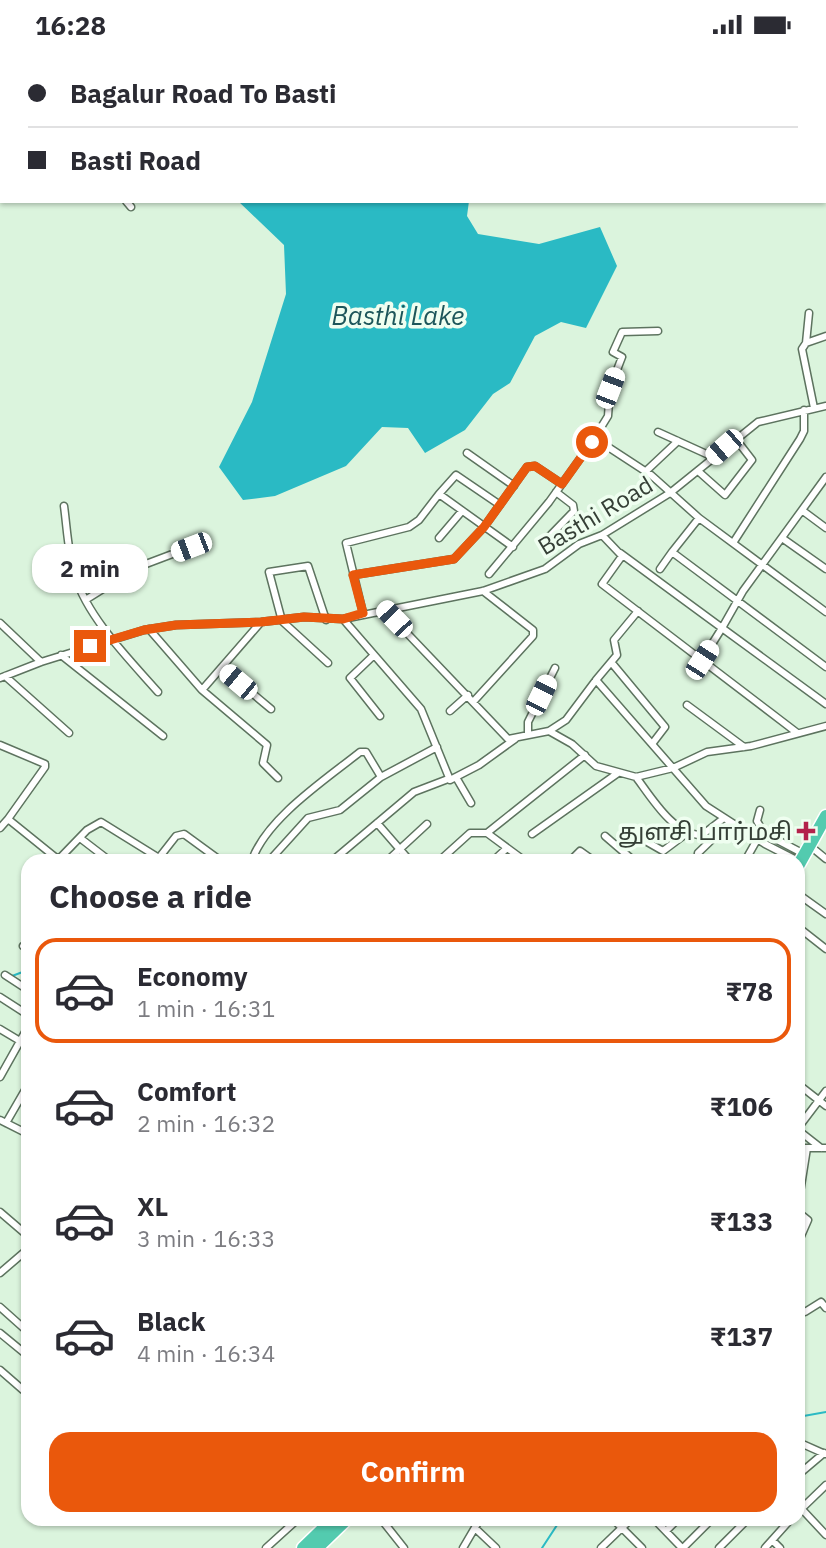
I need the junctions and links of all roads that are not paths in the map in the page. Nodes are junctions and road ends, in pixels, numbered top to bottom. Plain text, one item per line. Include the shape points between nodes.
1 (809, 313) dead end
2 (658, 331) dead end
3 (826, 336) edge
4 (806, 343) junction
5 (826, 406) edge
6 (814, 408) junction
7 (804, 410) junction
8 (658, 432) dead end
9 (735, 438) junction
10 (678, 441) junction
11 (592, 442) junction
12 (467, 453) dead end
13 (713, 457) junction
14 (645, 471) junction
15 (698, 471) junction
16 (825, 480) edge
17 (562, 484) junction
18 (514, 486) junction
19 (556, 492) junction
20 (670, 493) junction
21 (439, 494) junction
22 (500, 505) junction
23 (64, 506) dead end
24 (462, 511) junction
25 (803, 511) junction
26 (699, 518) junction
27 (484, 527) junction
28 (826, 528) edge
29 (602, 535) junction
30 (439, 538) dead end
31 (782, 538) junction
32 (733, 543) junction
33 (542, 544) dead end
34 (191, 547) dead end
35 (513, 547) junction
36 (672, 552) junction
37 (620, 554) junction
38 (762, 565) junction
39 (660, 569) dead end
40 (826, 569) edge
41 (489, 574) dead end
42 (353, 575) junction
43 (484, 591) junction
44 (87, 599) junction
45 (739, 600) junction
46 (384, 609) junction
47 (638, 611) junction
48 (826, 612) edge
49 (363, 613) junction
50 (343, 619) junction
51 (326, 620) junction
52 (282, 621) junction
53 (261, 622) junction
54 (0, 623) edge
55 (722, 628) junction
56 (149, 629) junction
57 (111, 640) junction
58 (61, 655) junction
59 (374, 655) junction
60 (702, 660) junction
61 (41, 662) junction
62 (611, 662) junction
63 (328, 663) dead end
64 (826, 667) edge
65 (222, 668) junction
66 (555, 668) dead end
67 (3, 677) edge
68 (596, 680) junction
69 (202, 690) junction
70 (158, 692) dead end
71 (468, 695) junction
72 (474, 702) junction
73 (826, 704) edge
74 (687, 705) dead end
75 (271, 709) dead end
76 (450, 711) dead end
77 (380, 716) dead end
78 (826, 726) edge
79 (549, 731) junction
80 (796, 732) junction
81 (68, 733) dead end
82 (528, 733) junction
83 (163, 736) dead end
84 (515, 739) junction
85 (652, 744) junction
86 (0, 745) edge
87 (437, 747) junction
88 (744, 747) junction
89 (585, 755) junction
90 (673, 768) junction
91 (618, 772) junction
92 (381, 777) junction
93 (636, 777) junction
94 (278, 778) dead end
95 (448, 779) junction
96 (457, 779) junction
97 (471, 803) dead end
98 (760, 810) dead end
99 (826, 816) edge
100 (8, 819) junction
101 (727, 820) junction
102 (377, 823) junction
103 (427, 824) dead end
104 (0, 828) edge
105 (761, 831) junction
106 (487, 833) junction
107 (532, 834) dead end
108 (687, 834) junction
109 (605, 836) dead end
110 (80, 838) junction
111 (758, 839) junction
112 (507, 848) junction
113 (399, 849) junction
114 (620, 849) junction
115 (50, 854) edge
116 (65, 854) edge
117 (101, 854) edge
118 (150, 854) edge
119 (162, 854) edge
120 (211, 854) edge
121 (255, 854) edge
122 (275, 854) edge
123 (340, 854) edge
124 (394, 854) edge
125 (404, 854) edge
126 (447, 854) edge
127 (501, 854) edge
128 (515, 854) edge
129 (626, 854) edge
130 (698, 854) edge
131 (750, 854) edge
132 (796, 854) edge
133 (798, 854) edge
134 (805, 854) edge
135 (805, 857) edge
136 (826, 859) edge
137 (805, 899) edge
138 (826, 914) edge
139 (805, 932) edge
140 (826, 948) edge
141 (5, 975) dead end
142 (21, 985) edge
143 (0, 997) edge
144 (21, 1010) edge
145 (0, 1029) edge
146 (20, 1041) joint
147 (2, 1067) edge
148 (0, 1077) edge
149 (805, 1090) edge
150 (826, 1091) edge
151 (21, 1095) edge
152 (818, 1100) junction
153 (826, 1106) edge
154 (805, 1119) edge
155 (3, 1122) edge
156 (21, 1131) edge
157 (805, 1134) edge
158 (824, 1148) edge
159 (807, 1149) joint
160 (805, 1161) edge
161 (0, 1212) edge
162 (21, 1230) edge
163 (21, 1255) edge
164 (0, 1273) edge
165 (826, 1308) edge
166 (1, 1310) edge
167 (805, 1312) edge
168 (21, 1326) edge
169 (0, 1333) edge
170 (21, 1350) edge
171 (0, 1370) edge
172 (21, 1388) edge
173 (805, 1445) edge
174 (825, 1454) edge
175 (805, 1470) edge
176 (824, 1490) edge
177 (805, 1504) edge
178 (805, 1514) edge
179 (290, 1526) edge
180 (326, 1526) edge
181 (340, 1526) edge
182 (387, 1526) edge
183 (477, 1526) edge
184 (661, 1526) edge
185 (671, 1526) edge
186 (705, 1526) edge
187 (740, 1526) edge
188 (785, 1526) edge
189 (622, 1528) joint
190 (475, 1529) junction
191 (666, 1531) junction
192 (826, 1535) edge
193 (772, 1540) junction
194 (266, 1548) edge
195 (303, 1548) edge
196 (317, 1548) edge
197 (404, 1548) edge
198 (463, 1548) edge
199 (496, 1548) edge
200 (603, 1548) edge
201 (642, 1548) edge
202 (682, 1548) edge
203 (719, 1548) edge
204 (765, 1548) edge
205 (780, 1548) edge

1 - 4 street
2 - 11 street via 622,333 613,352 622,357 610,388 608,416
3 - 4 street
4 - 6 street via 801,356
5 - 6 street
6 - 7 street
7 - 9 street, Basthi Road via 764,419
7 - 32 street via 800,439
8 - 10 street
9 - 13 street, Basthi Road
9 - 15 street via 752,460 725,495
10 - 13 street
10 - 14 street
11 - 14 street
11 - 17 street
12 - 18 street
13 - 15 street, Basthi Road
14 - 20 street
15 - 20 street, Basthi Road
16 - 25 street
17 - 18 street via 535,466 527,467
17 - 19 street
18 - 22 street
19 - 33 street via 574,511
19 - 35 street
20 - 26 street
20 - 29 street, Basthi Road
21 - 22 street via 456,475
21 - 24 street
21 - 42 street via 409,527 346,543
22 - 27 street
23 - 44 street via 75,576
24 - 27 street
24 - 30 street
25 - 28 street
25 - 31 street
26 - 32 street
26 - 36 street
27 - 35 street
27 - 42 street via 451,560
29 - 37 street
29 - 43 street, Basthi Road via 579,544 545,569
31 - 38 street
31 - 40 street
32 - 38 street
34 - 44 street via 138,567
35 - 41 street
36 - 39 street
36 - 45 street
37 - 47 street via 602,584
37 - 55 street
38 - 45 street
38 - 48 street
42 - 49 street
43 - 46 street, Basthi Road
43 - 72 street via 533,630 533,636
44 - 57 street
45 - 55 street
45 - 64 street
46 - 49 street, Basthi Road
46 - 71 street
47 - 60 street
47 - 62 street via 614,640 618,653
49 - 50 street, Basthi Road
50 - 51 street, Basthi Road
50 - 59 street
51 - 52 street, Basthi Road
51 - 52 street via 312,571 304,565 272,570 267,575
52 - 53 street, Basthi Road
52 - 63 street
53 - 56 street, Basthi Road
53 - 65 street
54 - 61 street
55 - 60 street
55 - 73 street
56 - 57 street, Basthi Road
56 - 69 street
57 - 58 street, Basthi Road
57 - 70 street
58 - 61 street, Basthi Road
58 - 83 street
59 - 77 street via 349,678
59 - 87 street via 421,709
60 - 80 street
61 - 67 street, Basthi Road
62 - 68 street
62 - 85 street via 665,727
65 - 69 street
65 - 75 street
66 - 82 street via 528,722
67 - 81 street
68 - 79 street via 566,720
68 - 85 street
69 - 94 street via 267,745 264,765
71 - 72 street
71 - 76 street
72 - 84 street via 508,739
74 - 88 street
78 - 80 street
79 - 82 street
79 - 89 street
80 - 88 street
82 - 84 street
84 - 96 street
85 - 90 street
86 - 100 street via 42,761 45,767
87 - 92 street
87 - 95 street
88 - 90 street via 707,753
89 - 91 street via 596,766
89 - 106 street
90 - 93 street
90 - 101 street via 706,806
91 - 93 street
91 - 107 street
92 - 121 street via 366,752 360,752 297,803 259,842
92 - 122 street via 340,810 308,818
93 - 108 street
95 - 96 street
95 - 102 street via 414,792
96 - 97 street
98 - 105 street via 757,821
99 - 134 highway
100 - 104 street
100 - 115 street
101 - 108 street via 702,835
101 - 111 street
101 - 130 street
102 - 113 street
102 - 123 street
103 - 113 street
105 - 111 street
105 - 133 street
106 - 112 street
106 - 126 street via 470,834
108 - 114 street via 663,851 642,839
109 - 114 street
110 - 116 street
110 - 117 street
110 - 118 street via 105,822
111 - 131 street
111 - 132 street
112 - 127 street
112 - 128 street
113 - 124 street
113 - 125 street
114 - 129 street
119 - 120 street via 176,836 184,834
135 - 136 street
137 - 138 street
139 - 140 street
141 - 142 street
143 - 144 street
145 - 146 street
146 - 147 street
147 - 148 street
149 - 152 street
150 - 152 street
151 - 155 street
152 - 153 street
152 - 154 street
155 - 156 street
157 - 158 street
158 - 159 street
159 - 160 street
161 - 162 street
163 - 164 street
165 - 167 street via 821,1302
166 - 168 street
169 - 170 street
171 - 172 street
173 - 174 street
174 - 175 street
176 - 177 street
178 - 192 street
179 - 194 street
180 - 195 highway
181 - 196 highway
182 - 197 street
183 - 190 street
184 - 191 street
185 - 191 street
186 - 202 street
187 - 203 street
188 - 193 street
189 - 200 street
189 - 201 street
190 - 198 street
190 - 199 street
191 - 202 street
193 - 204 street
193 - 205 street

